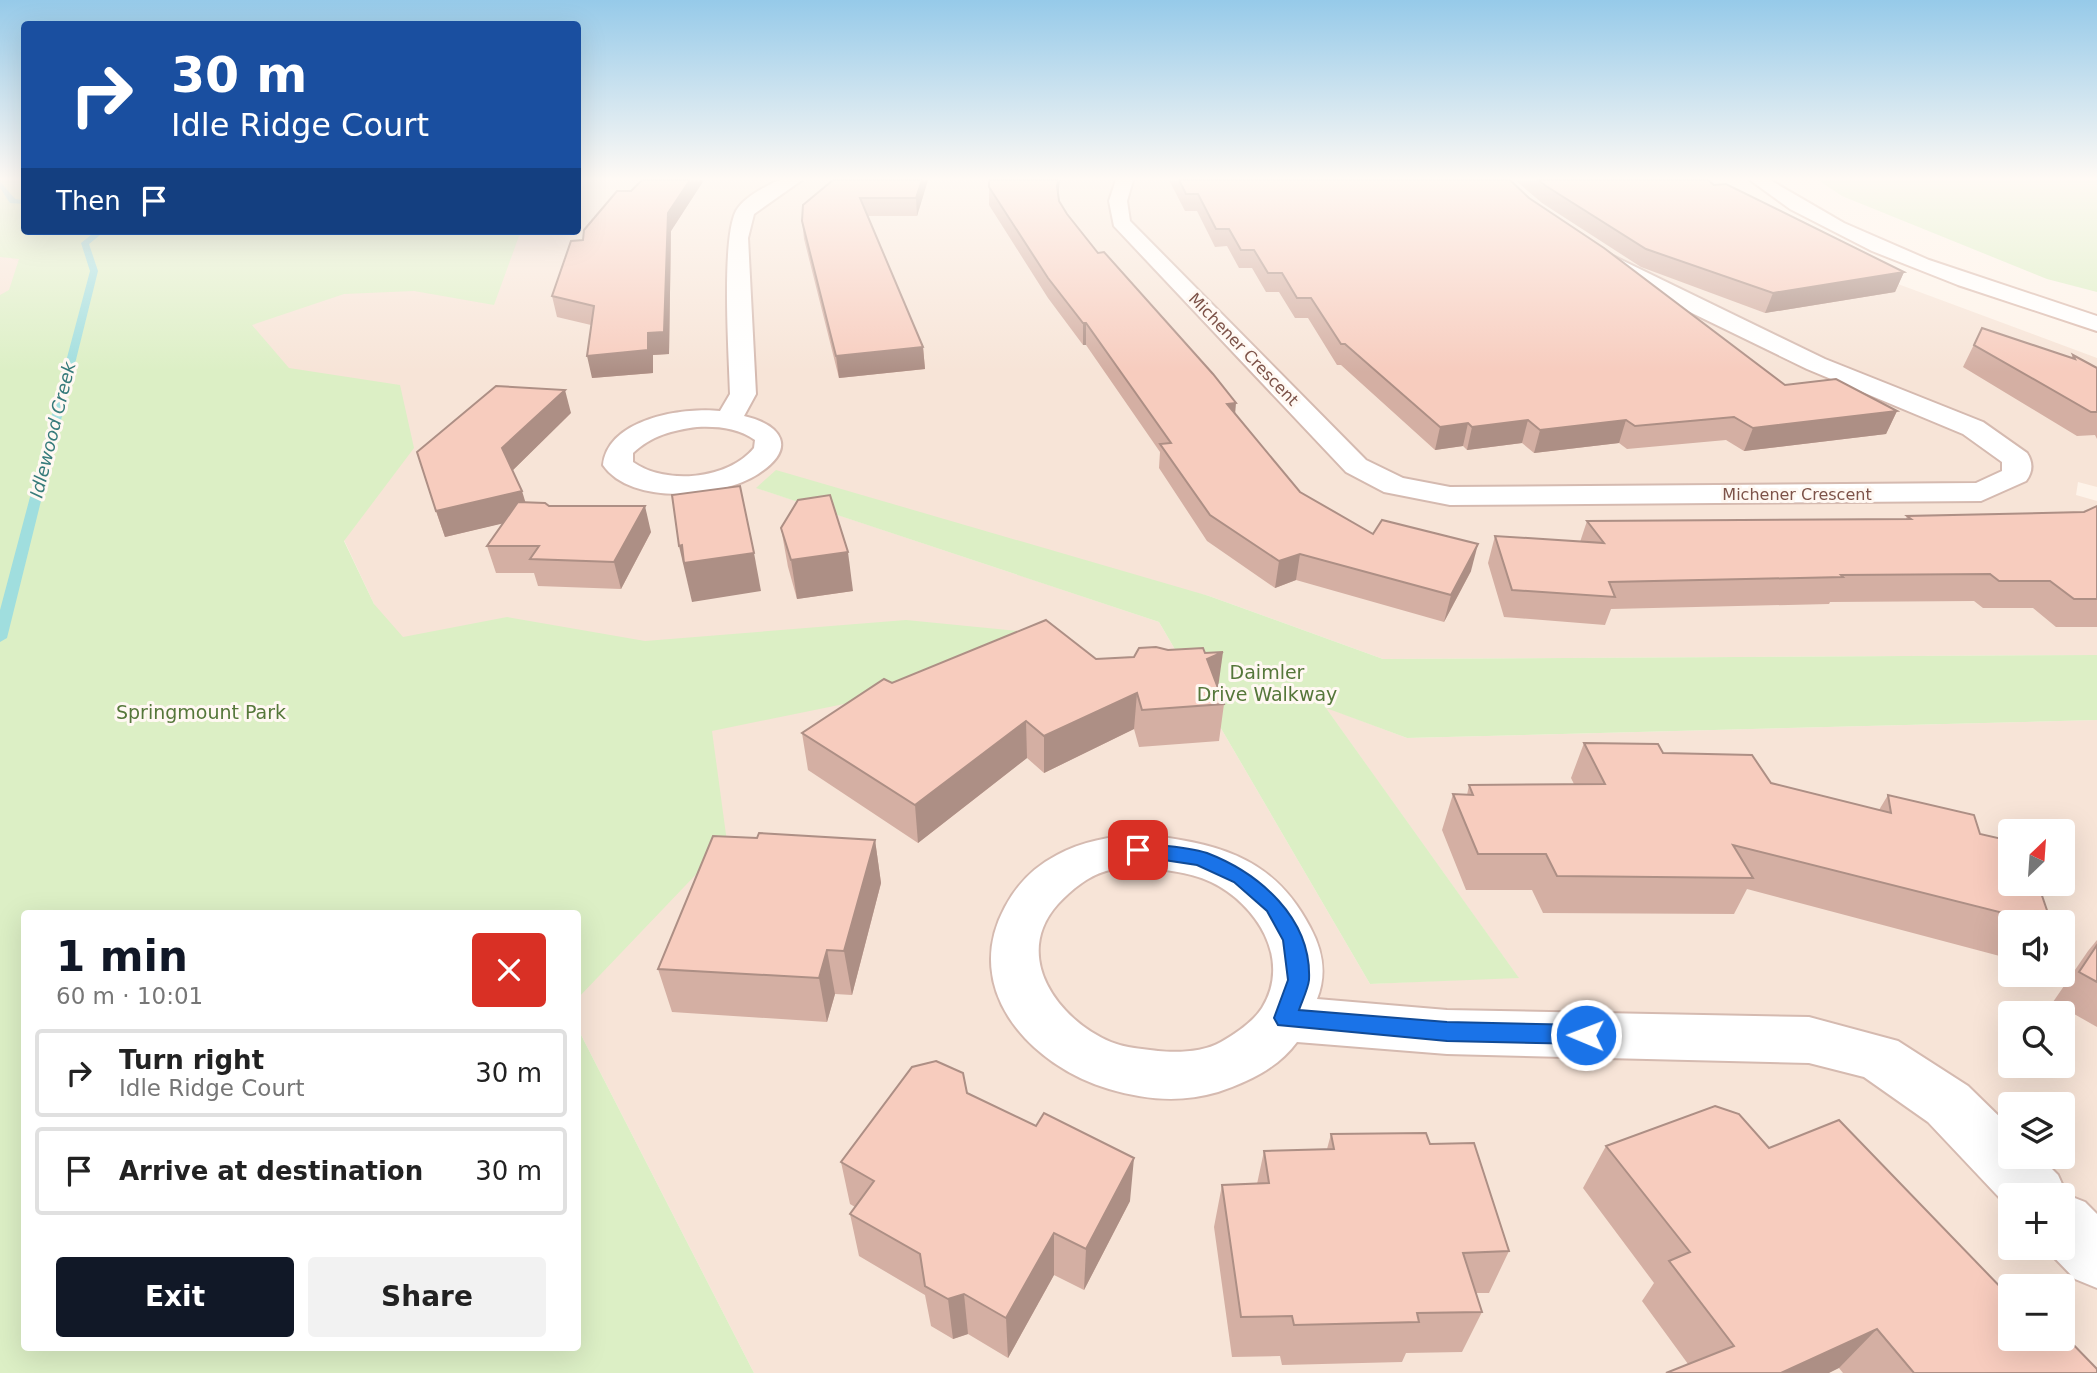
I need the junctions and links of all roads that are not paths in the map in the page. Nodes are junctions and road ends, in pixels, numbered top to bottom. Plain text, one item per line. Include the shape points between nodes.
1 (738, 244) edge
2 (1142, 244) edge
3 (1877, 244) edge
4 (1589, 246) edge
5 (2097, 324) edge
6 (729, 419) dead end
7 (1285, 1018) junction
8 (2025, 1183) edge
9 (2075, 1235) edge
10 (2097, 1258) edge

1 - 6 street via 743,394
2 - 4 street, Michener Crescent via 1356,466 1395,486 1450,496 1981,492 2016,475 2017,459 1973,428 1816,364 1634,276
3 - 5 street
7 - 7 street via 1298,980 1293,940 1274,906 1241,877 1200,858 1138,850 1094,857 1052,880 1026,908 1013,954 1021,994 1047,1031 1088,1060 1140,1074 1180,1076 1231,1064 1270,1037
7 - 8 street via 1447,1031 1809,1040 1879,1058 1948,1104
9 - 10 street

